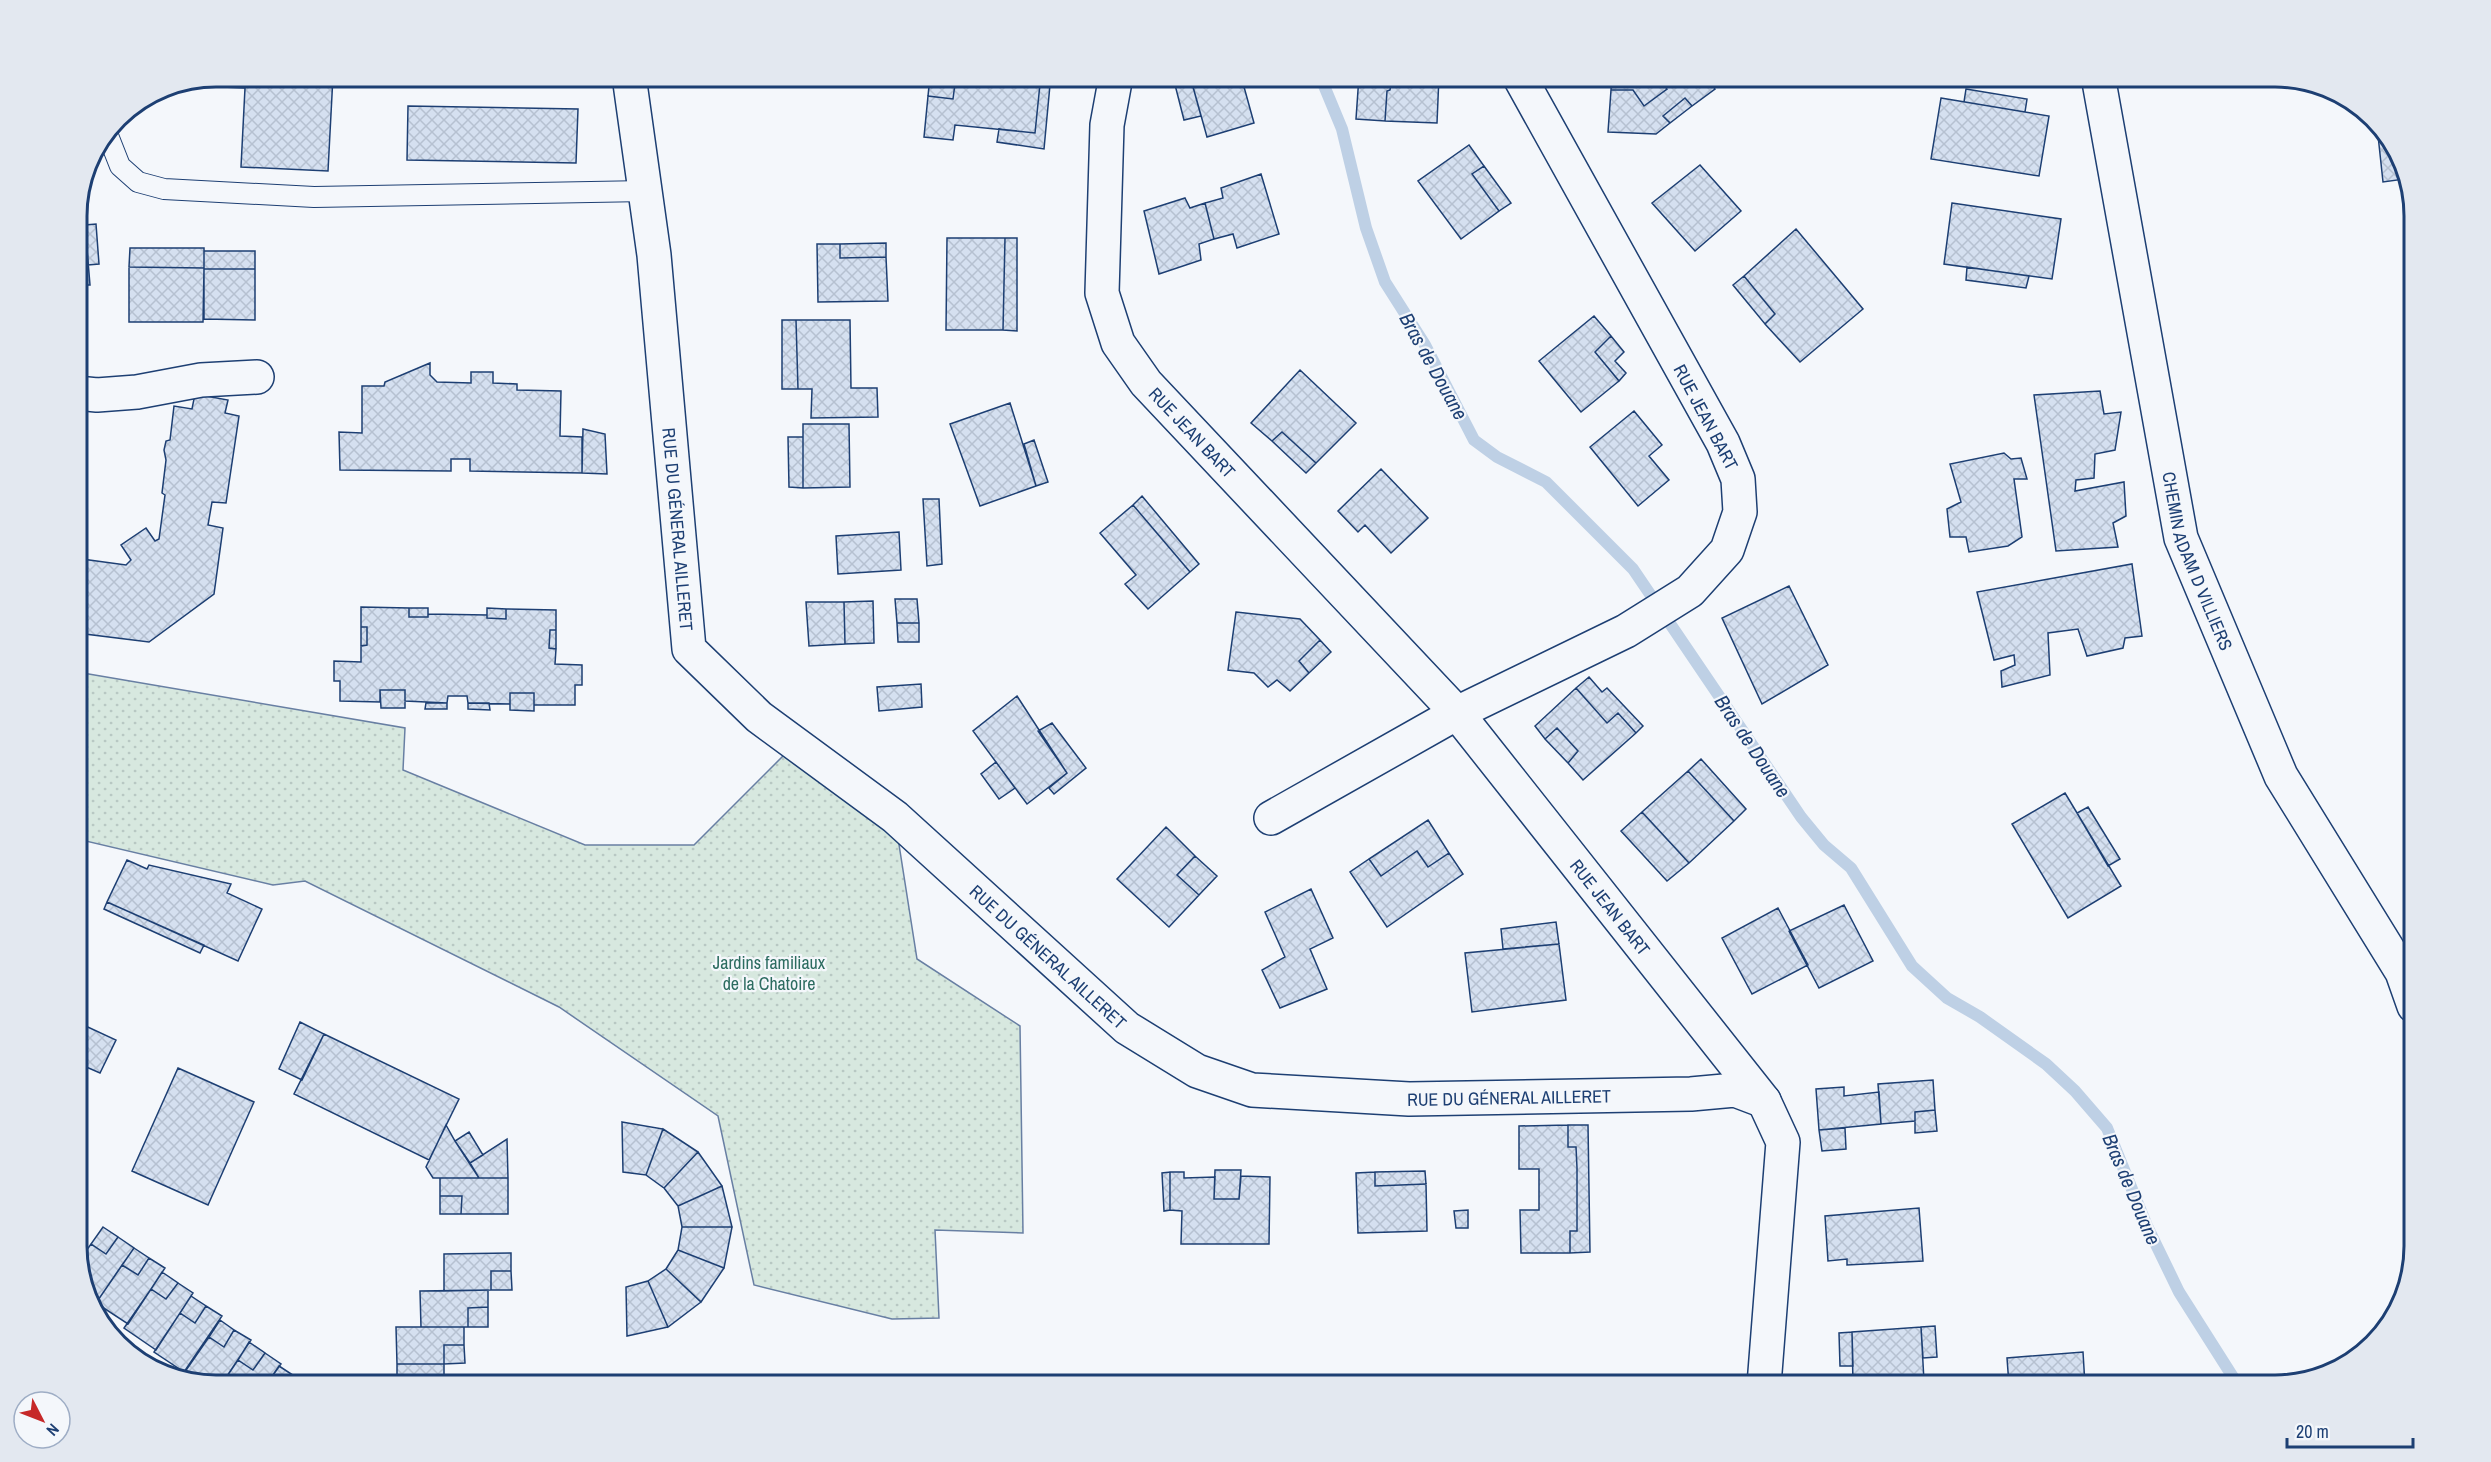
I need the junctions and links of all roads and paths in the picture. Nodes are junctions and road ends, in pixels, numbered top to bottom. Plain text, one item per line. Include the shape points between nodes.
1 (631, 87) edge
2 (1114, 87) edge
3 (1525, 87) edge
4 (2100, 87) edge
5 (111, 142) edge
6 (646, 190) junction
7 (257, 377) dead end
8 (87, 394) edge
9 (1457, 713) junction
10 (1272, 818) dead end
11 (2404, 978) edge
12 (1764, 1101) junction
13 (1765, 1375) edge

1 - 6 street, RUE DU GÉNERAL AILLERET
2 - 9 street, RUE JEAN BART via 1107,125 1102,292 1118,344 1146,383
3 - 9 street, RUE JEAN BART via 1723,443 1738,478 1740,512 1727,550 1690,591 1626,631
4 - 11 street, CHEMIN ADAM D VILLIERS via 2181,538 2281,776
5 - 6 lane via 120,166 138,182 165,189 314,197
6 - 12 street, RUE DU GÉNERAL AILLERET via 689,649 759,717 895,817 1127,1028 1197,1071 1252,1090 1409,1099 1735,1090
7 - 8 street via 201,380 137,392
9 - 10 street, RUE JEAN BART
9 - 12 street, RUE JEAN BART
12 - 13 street via 1783,1142

